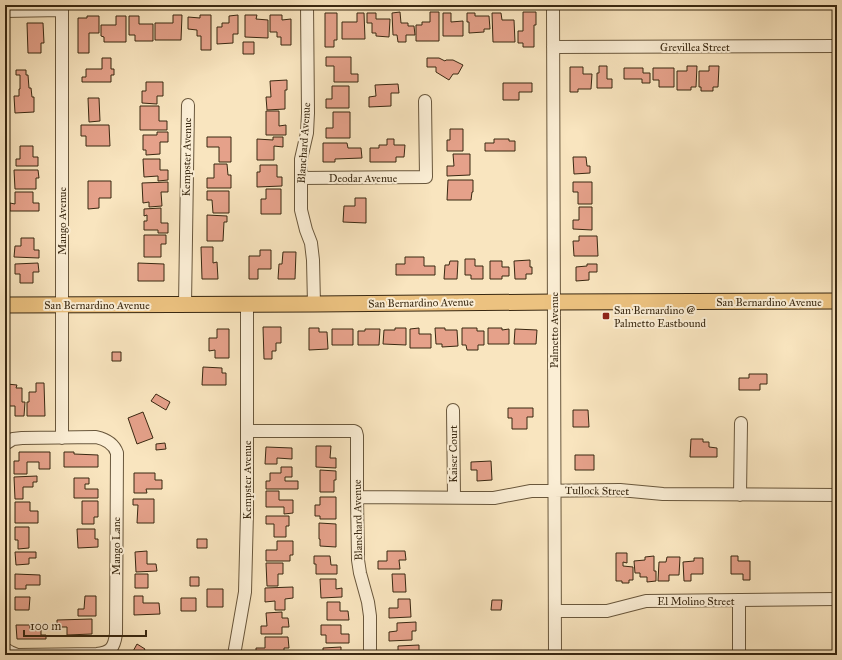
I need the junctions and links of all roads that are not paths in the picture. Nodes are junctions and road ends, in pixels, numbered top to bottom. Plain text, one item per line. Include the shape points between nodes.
1 (307, 5) edge
2 (553, 5) edge
3 (62, 8) edge
4 (5, 11) edge
5 (837, 46) edge
6 (553, 47) junction
7 (425, 101) dead end
8 (188, 105) dead end
9 (301, 178) junction
10 (554, 302) junction
11 (837, 302) edge
12 (247, 304) junction
13 (314, 304) junction
14 (5, 305) edge
15 (185, 305) junction
16 (62, 306) junction
17 (453, 410) dead end
18 (741, 423) dead end
19 (248, 431) junction
20 (62, 438) junction
21 (5, 444) edge
22 (555, 491) junction
23 (740, 495) junction
24 (837, 495) edge
25 (454, 497) junction
26 (357, 498) junction
27 (837, 599) edge
28 (739, 601) junction
29 (556, 611) junction
30 (5, 649) edge
31 (63, 655) edge
32 (234, 655) edge
33 (370, 655) edge
34 (555, 655) edge
35 (739, 655) edge

1 - 9 street, Blanchard Avenue via 308,113 307,134 301,159
2 - 6 street, Palmetto Avenue
3 - 4 street
3 - 16 street, Mango Avenue
5 - 6 street, Grevillea Street
6 - 10 street, Palmetto Avenue
7 - 9 street, Deodar Avenue via 426,177
8 - 15 street, Kempster Avenue
9 - 13 street, Blanchard Avenue via 301,210 311,243 313,260
10 - 11 main road, San Bernardino Avenue
10 - 13 main road, San Bernardino Avenue
10 - 22 street, Palmetto Avenue
12 - 13 main road, San Bernardino Avenue
12 - 15 main road, San Bernardino Avenue
12 - 19 street, Kempster Avenue
14 - 16 main road, San Bernardino Avenue
15 - 16 main road, San Bernardino Avenue
16 - 20 street, Mango Avenue
17 - 25 street, Kaiser Court
18 - 23 street
19 - 26 street, Blanchard Avenue via 356,432
19 - 32 street, Kempster Avenue via 246,592
20 - 21 street, Mango Lane via 22,438 13,439
20 - 31 street, Mango Lane via 100,438 111,443 117,453 114,644 104,653
22 - 23 street, Tullock Street via 620,490 663,494
22 - 25 street, Tullock Street via 523,492 494,498
22 - 29 street, Palmetto Avenue
23 - 24 street, Tullock Street
25 - 26 street, Tullock Street
26 - 33 street, Blanchard Avenue via 358,560 370,616
27 - 28 street, El Molino Street
28 - 29 street, El Molino Street via 646,601 607,611
28 - 35 street
29 - 34 street, Palmetto Avenue
30 - 31 street, Mango Lane via 17,654

